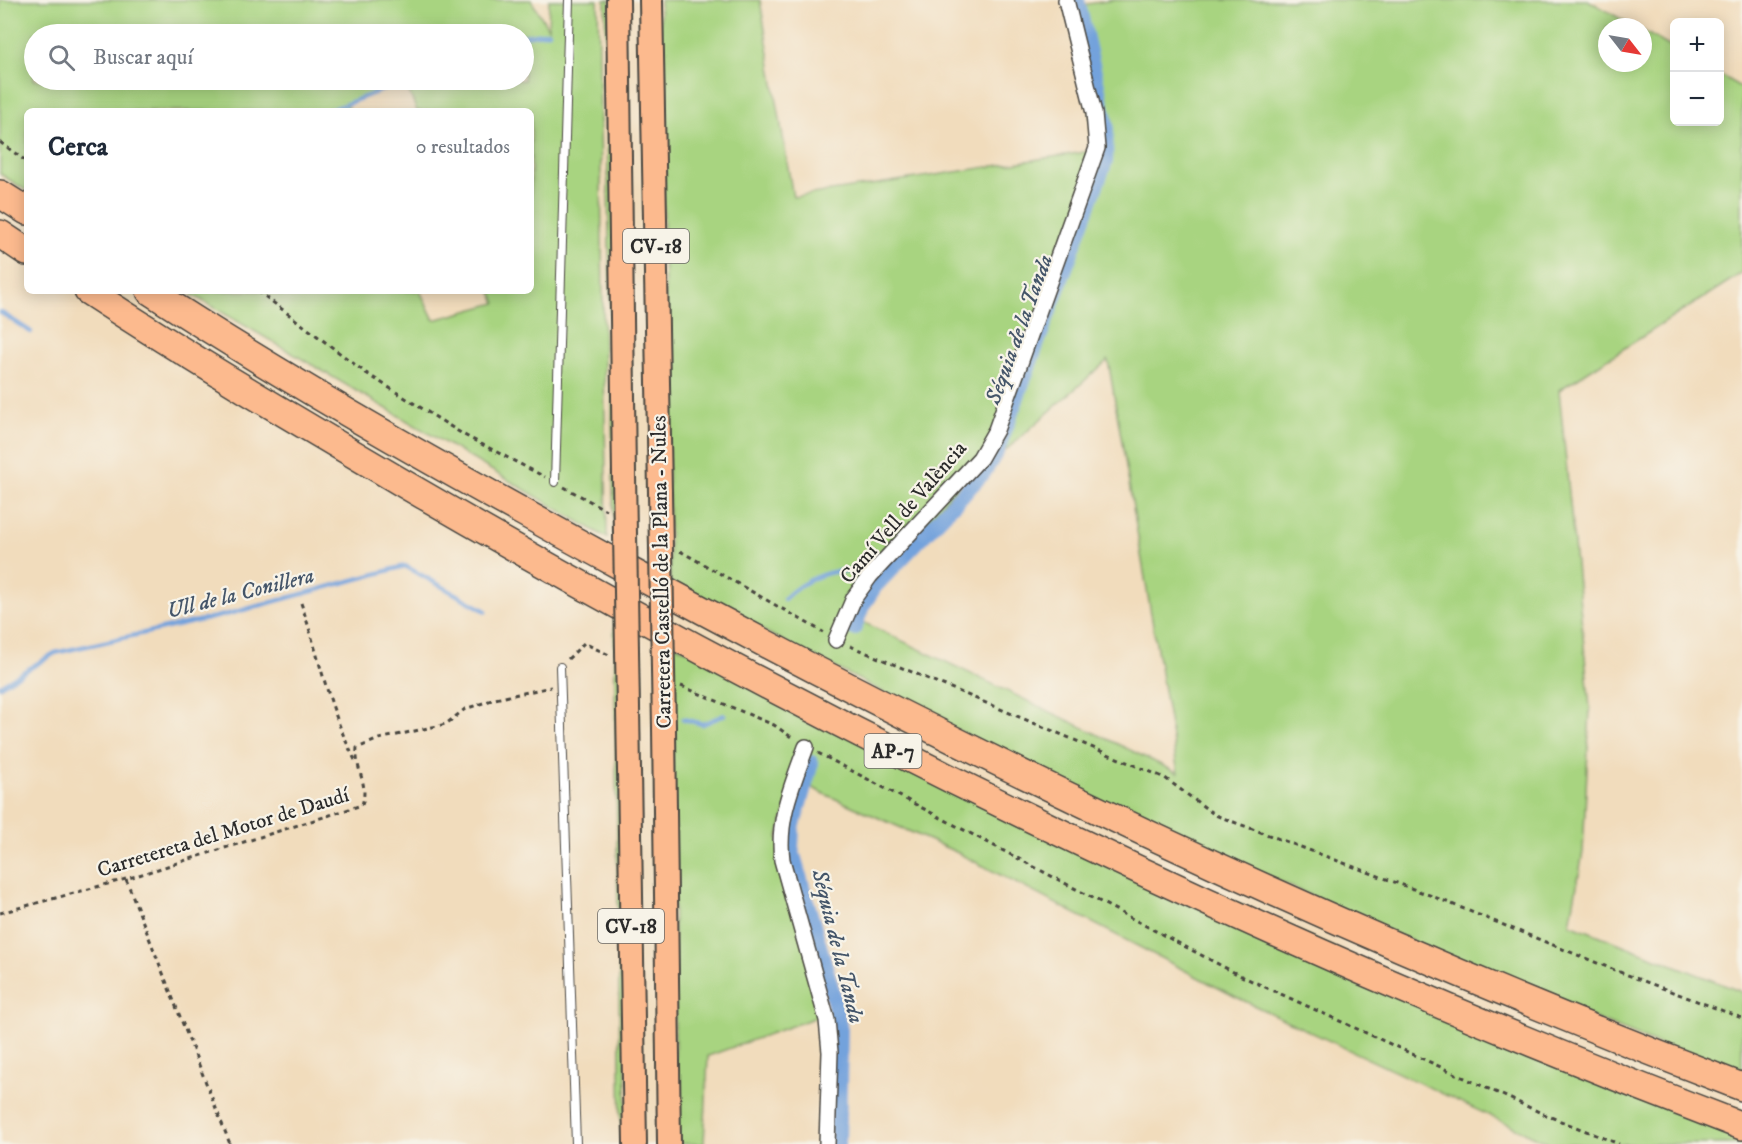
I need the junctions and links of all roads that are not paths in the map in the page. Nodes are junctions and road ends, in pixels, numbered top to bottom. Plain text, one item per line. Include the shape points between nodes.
1 (569, 0) edge
2 (618, 0) edge
3 (651, 0) edge
4 (1066, 0) edge
5 (0, 194) edge
6 (24, 209) edge
7 (0, 234) edge
8 (0, 245) edge
9 (24, 250) edge
10 (24, 259) edge
11 (82, 294) edge
12 (93, 294) edge
13 (155, 294) edge
14 (200, 364) junction
15 (555, 482) road end
16 (836, 640) road end
17 (561, 667) dead end
18 (806, 747) road end
19 (1742, 1087) edge
20 (1742, 1126) edge
21 (576, 1144) edge
22 (634, 1144) edge
23 (669, 1144) edge
24 (827, 1144) edge

1 - 15 lane
2 - 22 main road, Carretera Castelló de la Plana - Nules / CV-18, bridge
3 - 23 main road, Carretera Castelló de la Plana - Nules / CV-18, bridge
4 - 16 street, Camí Vell de València via 1094,113 1097,148 992,441 870,576 854,598
5 - 6 highway
7 - 9 highway
8 - 10 lane
11 - 14 lane
12 - 14 highway, AP-7
13 - 19 highway, AP-7 via 219,336 496,498 918,723 1256,886
14 - 20 highway, AP-7 via 680,640 897,753 1266,928 1456,1011
17 - 21 lane
18 - 24 street via 779,837 827,1020

